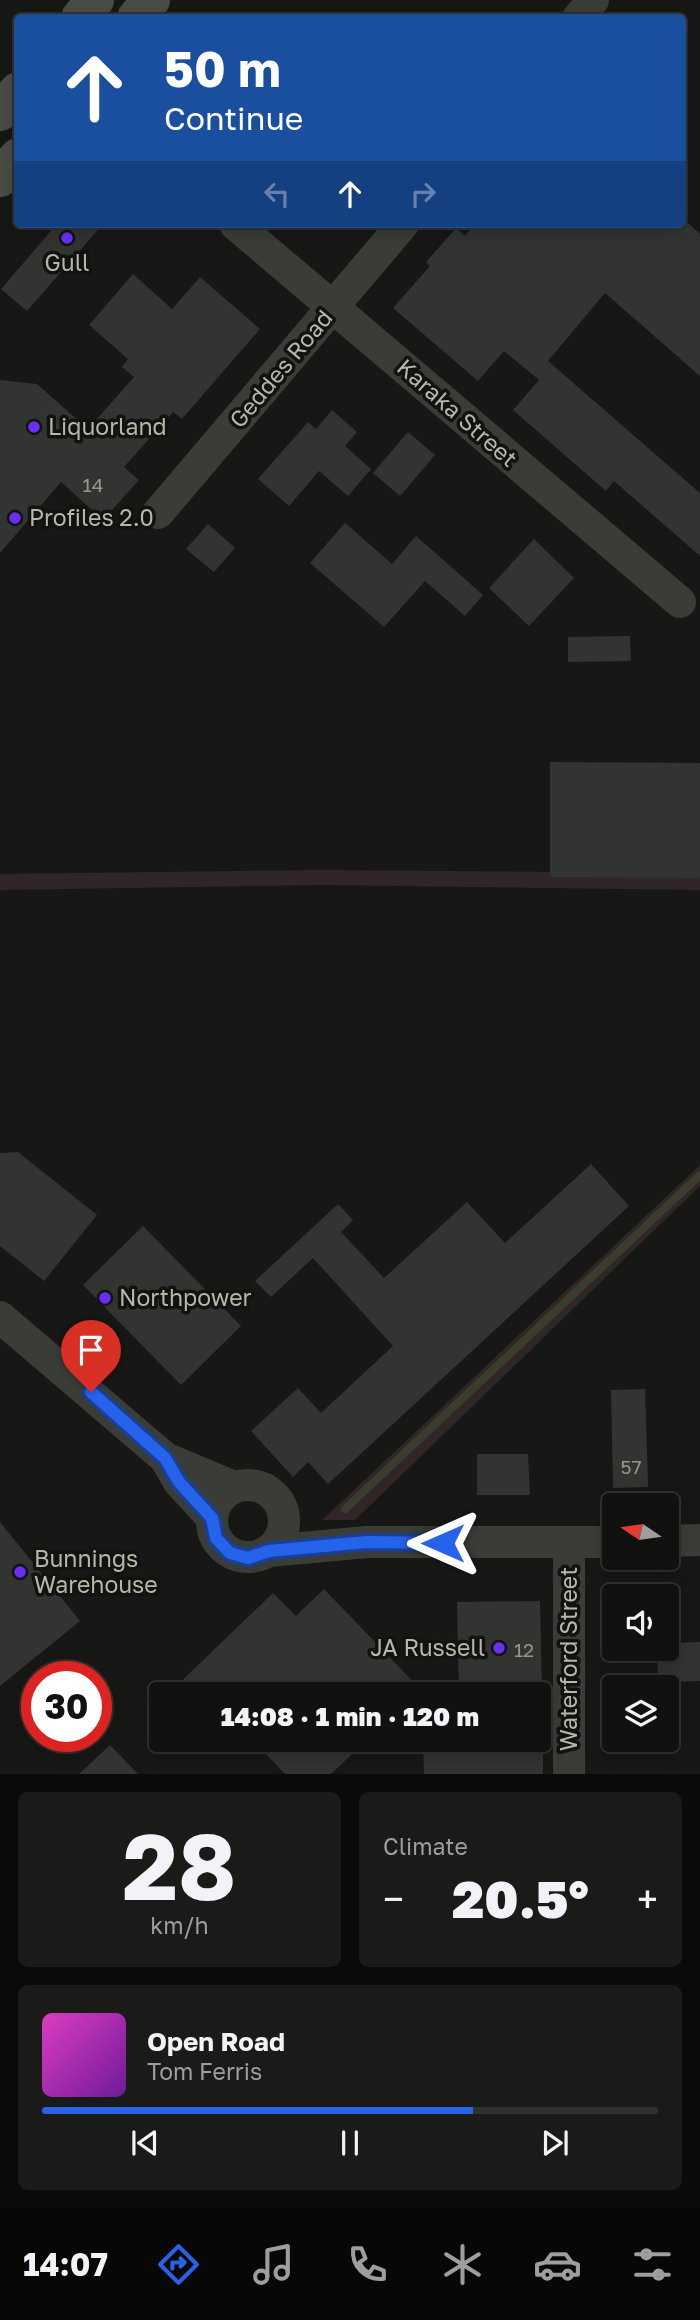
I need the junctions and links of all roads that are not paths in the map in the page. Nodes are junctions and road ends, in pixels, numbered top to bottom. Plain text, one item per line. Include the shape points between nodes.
1 (95, 0) edge
2 (151, 0) edge
3 (593, 0) edge
4 (83, 14) edge
5 (139, 14) edge
6 (581, 14) edge
7 (14, 96) edge
8 (0, 112) edge
9 (14, 161) edge
10 (0, 177) edge
11 (240, 228) edge
12 (400, 228) edge
13 (334, 307) junction
14 (158, 513) dead end
15 (680, 602) dead end
16 (0, 1317) edge
17 (165, 1458) junction
18 (234, 1487) junction
19 (284, 1517) junction
20 (212, 1518) junction
21 (700, 1540) edge
22 (679, 1541) edge
23 (367, 1542) junction
24 (602, 1543) edge
25 (569, 1544) junction
26 (269, 1551) junction
27 (569, 1774) edge

1 - 4 main road
2 - 5 main road
3 - 6 street
7 - 8 main road
9 - 10 main road
11 - 13 street, Karaka Street
12 - 13 street, Geddes Road
13 - 14 street, Geddes Road
13 - 15 street, Karaka Street
16 - 17 street
17 - 18 street
17 - 20 street via 179,1482
18 - 19 street via 252,1484 267,1490 280,1503
18 - 20 street via 217,1501
19 - 23 street
19 - 26 street via 281,1537
20 - 26 street via 216,1538 230,1553 248,1558
21 - 22 street
23 - 25 street
23 - 26 street
24 - 25 street
25 - 27 street, Waterford Street

